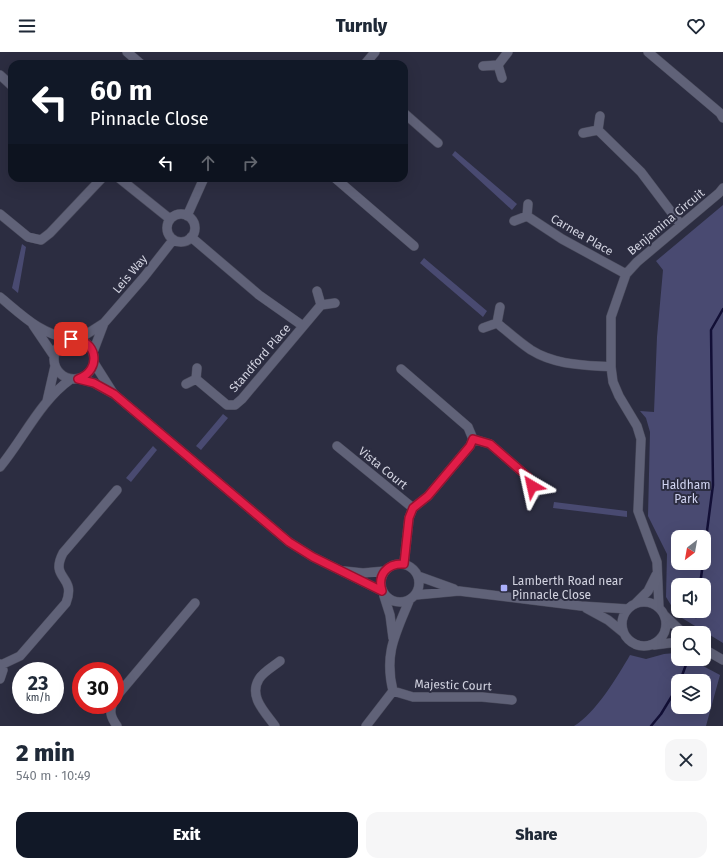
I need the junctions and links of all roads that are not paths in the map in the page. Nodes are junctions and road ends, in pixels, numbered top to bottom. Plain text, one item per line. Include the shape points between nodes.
1 (127, 52) edge
2 (375, 52) edge
3 (508, 52) edge
4 (648, 52) edge
5 (136, 60) edge
6 (368, 60) edge
7 (498, 65) junction
8 (483, 66) dead end
9 (0, 75) edge
10 (502, 78) dead end
11 (8, 82) edge
12 (600, 116) dead end
13 (408, 117) edge
14 (723, 118) edge
15 (598, 130) junction
16 (583, 133) dead end
17 (438, 143) dead end
18 (98, 182) edge
19 (124, 182) edge
20 (202, 182) edge
21 (340, 182) edge
22 (723, 188) edge
23 (528, 204) dead end
24 (0, 214) edge
25 (187, 216) junction
26 (527, 216) junction
27 (170, 219) junction
28 (514, 220) dead end
29 (681, 225) junction
30 (191, 237) junction
31 (172, 240) junction
32 (414, 246) dead end
33 (626, 274) junction
34 (318, 292) dead end
35 (0, 296) edge
36 (336, 303) dead end
37 (321, 305) junction
38 (500, 307) dead end
39 (104, 323) junction
40 (497, 323) junction
41 (32, 324) junction
42 (303, 326) junction
43 (482, 328) dead end
44 (75, 339) junction
45 (93, 352) junction
46 (54, 356) junction
47 (94, 363) junction
48 (55, 366) junction
49 (611, 367) junction
50 (196, 368) dead end
51 (401, 370) dead end
52 (75, 379) junction
53 (196, 379) junction
54 (186, 384) dead end
55 (114, 394) junction
56 (46, 402) junction
57 (473, 439) junction
58 (337, 446) dead end
59 (0, 467) edge
60 (117, 490) dead end
61 (535, 495) dead end
62 (413, 508) junction
63 (404, 564) junction
64 (339, 570) junction
65 (384, 571) junction
66 (657, 574) junction
67 (418, 576) junction
68 (459, 591) junction
69 (383, 594) junction
70 (412, 598) junction
71 (195, 603) dead end
72 (581, 606) junction
73 (631, 607) junction
74 (661, 611) junction
75 (674, 626) edge
76 (624, 632) junction
77 (393, 638) junction
78 (671, 643) edge
79 (651, 645) junction
80 (711, 654) edge
81 (723, 660) edge
82 (280, 661) dead end
83 (0, 664) edge
84 (0, 679) edge
85 (124, 687) edge
86 (393, 692) junction
87 (512, 700) dead end
88 (111, 714) edge
89 (117, 726) edge
90 (275, 726) edge
91 (366, 726) edge

1 - 5 street
2 - 6 street
3 - 7 street
4 - 14 street
7 - 8 street
7 - 10 street
9 - 11 street
12 - 15 street
13 - 17 street
15 - 16 street
15 - 29 street via 641,172
18 - 24 street via 54,230 41,240 28,237
19 - 27 street
20 - 25 street
21 - 32 street
22 - 29 street, Benjamina Circuit
23 - 26 street
25 - 27 street via 178,214
25 - 30 street via 194,226
26 - 28 street
26 - 33 street, Carnea Place via 562,239
27 - 31 street via 167,230
29 - 33 street, Benjamina Circuit
30 - 31 street via 182,242
30 - 42 street, Standford Place via 259,295
31 - 39 street, Leis Way
33 - 49 street, Benjamina Circuit via 611,317
34 - 37 street
35 - 41 street
36 - 37 street
37 - 42 street, Standford Place
38 - 40 street
39 - 44 street, Leis Way
39 - 45 street, Leis Way
40 - 43 street
40 - 49 street via 531,350 549,359
41 - 44 street via 55,336
41 - 46 street
42 - 53 street, Standford Place via 235,405 227,405
44 - 45 street via 90,346
44 - 46 street via 60,345
45 - 47 street
46 - 48 street
47 - 52 street via 89,373
47 - 55 street
48 - 52 street via 61,375
48 - 56 street
49 - 66 street, Benjamina Circuit via 613,382 637,426 641,439 638,511 657,562
50 - 53 street
51 - 57 street via 468,427
52 - 55 street via 94,383
52 - 56 street via 59,387
53 - 54 street
55 - 64 street via 289,542
56 - 59 street
57 - 61 street via 490,444 528,477
57 - 62 street via 428,496
58 - 62 street, Vista Court
60 - 83 street via 63,553 58,563 59,572 67,582 70,592 66,603 20,656
62 - 63 street via 409,518
63 - 65 street via 393,565
63 - 67 street
64 - 65 street
64 - 69 street
65 - 69 street via 380,581
66 - 73 street via 648,591
66 - 74 street, Benjamina Circuit
67 - 68 street
67 - 70 street via 419,582
68 - 70 street
68 - 72 street
69 - 70 street via 396,602
69 - 77 street via 390,614
70 - 77 street
71 - 85 street
72 - 73 street
72 - 76 street
73 - 74 street via 647,602
73 - 76 street via 622,620
74 - 75 street
74 - 79 street via 666,620 664,633
76 - 79 street via 627,638 638,645
77 - 86 street via 389,673
78 - 79 street
80 - 81 street
82 - 90 street via 259,679 255,691 257,702
83 - 84 street
86 - 87 street, Majestic Court via 413,697 482,697
86 - 91 street
88 - 89 street

